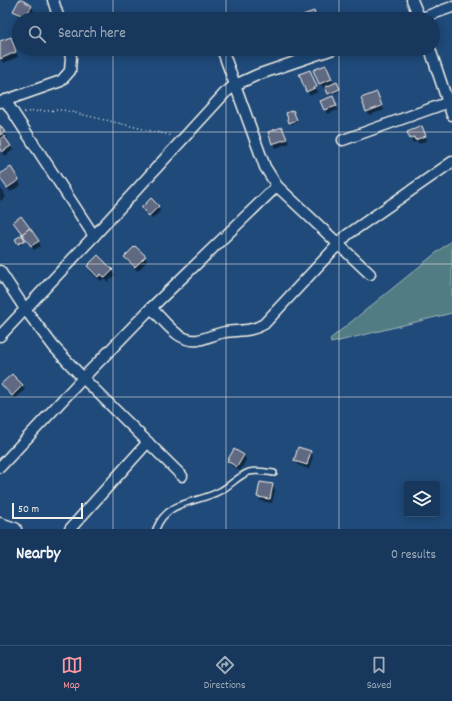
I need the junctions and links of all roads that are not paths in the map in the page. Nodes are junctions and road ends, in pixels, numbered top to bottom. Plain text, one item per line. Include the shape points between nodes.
1 (53, 0) edge
2 (412, 0) edge
3 (452, 8) edge
4 (57, 12) edge
5 (416, 12) edge
6 (440, 12) edge
7 (71, 56) edge
8 (225, 56) edge
9 (313, 56) edge
10 (433, 56) edge
11 (236, 85) junction
12 (3, 101) edge
13 (450, 102) edge
14 (452, 115) edge
15 (344, 140) dead end
16 (452, 162) edge
17 (277, 186) junction
18 (94, 236) junction
19 (338, 244) junction
20 (0, 271) edge
21 (370, 274) dead end
22 (151, 308) junction
23 (25, 309) junction
24 (0, 336) edge
25 (83, 378) junction
26 (148, 442) junction
27 (0, 467) edge
28 (274, 473) dead end
29 (182, 476) dead end
30 (0, 524) edge
31 (15, 529) edge
32 (70, 529) edge
33 (156, 529) edge

1 - 4 street
2 - 5 street
3 - 6 street
7 - 12 street via 70,71 61,81
8 - 11 street
9 - 11 street
10 - 13 street
11 - 17 street via 265,168
11 - 18 street
12 - 18 street via 15,115
13 - 14 street
13 - 15 street
16 - 19 street via 347,235
17 - 19 street
17 - 22 street
18 - 23 street
19 - 21 street
19 - 22 street via 264,324 255,329 225,332 190,340 179,335
20 - 23 street
22 - 25 street
23 - 24 street
23 - 25 street via 54,347
25 - 26 street
25 - 27 street
26 - 29 street
26 - 32 street
28 - 33 lane via 249,472 220,491 178,505 165,514
30 - 31 street

